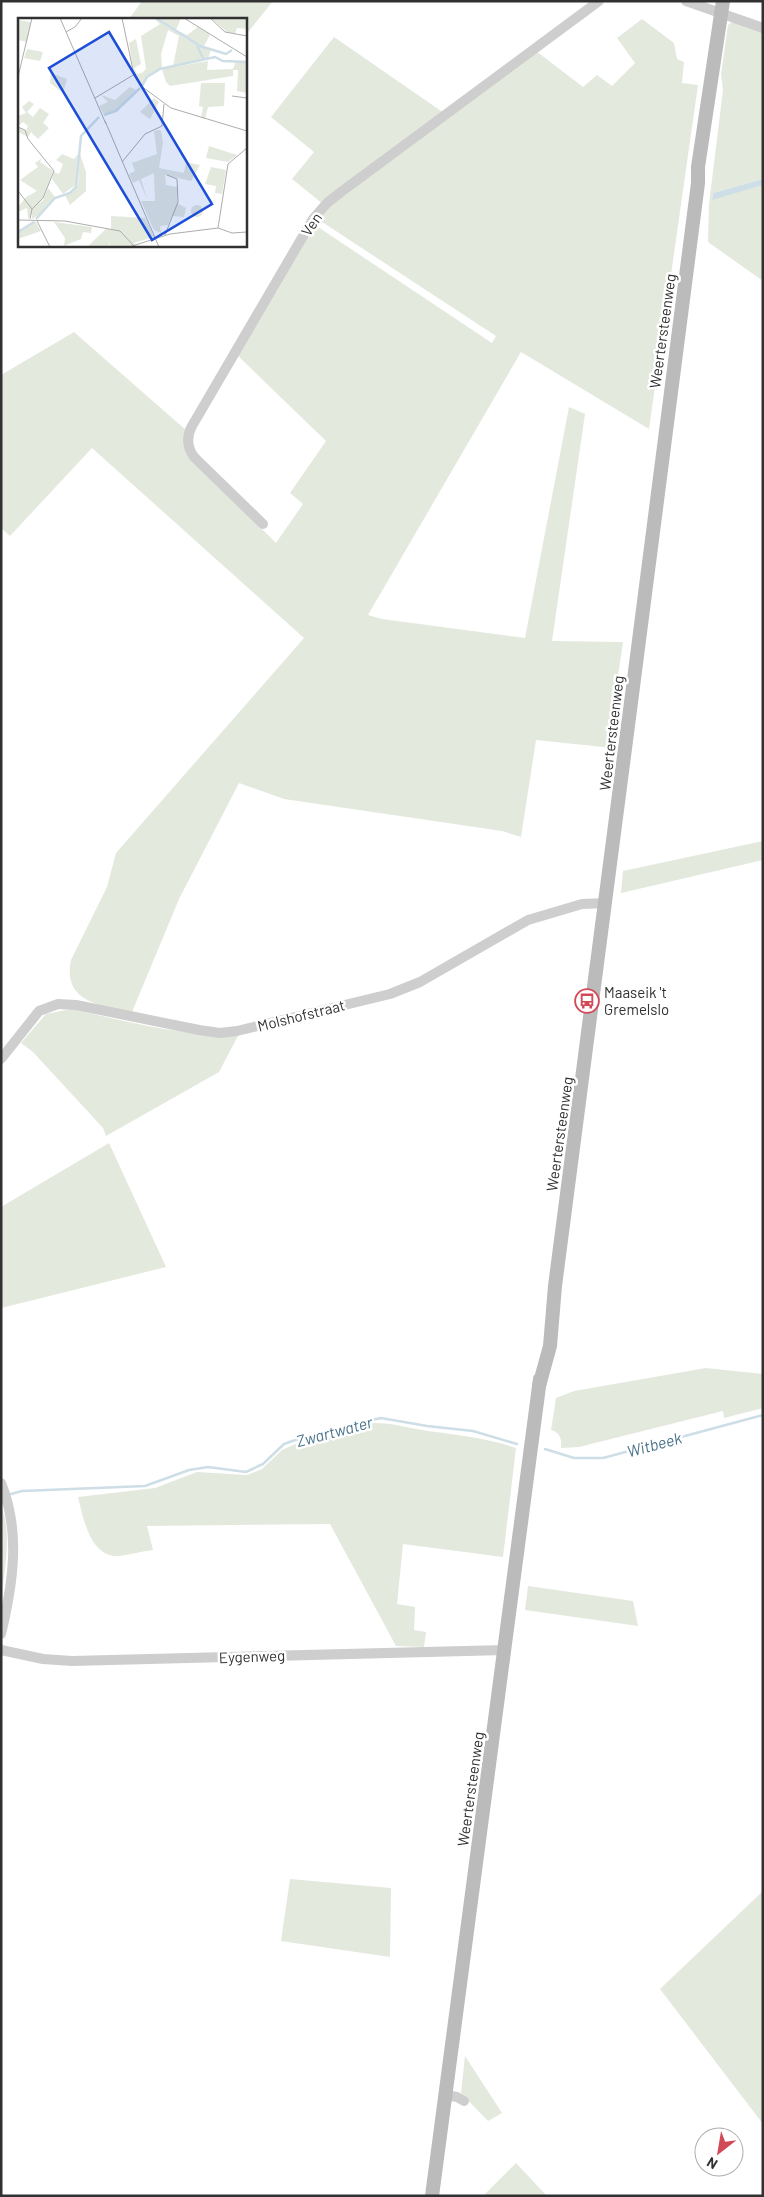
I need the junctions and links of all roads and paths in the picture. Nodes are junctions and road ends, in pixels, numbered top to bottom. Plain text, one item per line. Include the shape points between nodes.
1 (599, 1) edge
2 (686, 1) edge
3 (722, 8) edge
4 (763, 28) edge
5 (263, 524) dead end
6 (606, 903) junction
7 (1, 1059) edge
8 (1, 1483) edge
9 (1, 1634) edge
10 (1, 1650) edge
11 (504, 1650) junction
12 (446, 2095) junction
13 (464, 2101) dead end
14 (432, 2196) edge

1 - 5 street, Ven via 326,203 313,219 188,436 189,449 196,459
2 - 3 street
3 - 4 street
3 - 6 main road, Weertersteenweg via 707,99
6 - 7 street, Molshofstraat via 582,904 528,920 420,982 390,994 237,1030 220,1033 199,1030 58,1004 39,1011
6 - 11 main road, Weertersteenweg via 555,1286 550,1346 540,1386
8 - 9 street via 13,1519 14,1554
10 - 11 street, Eygenweg via 72,1661
11 - 12 main road, Weertersteenweg
12 - 13 street
12 - 14 main road, Weertersteenweg

